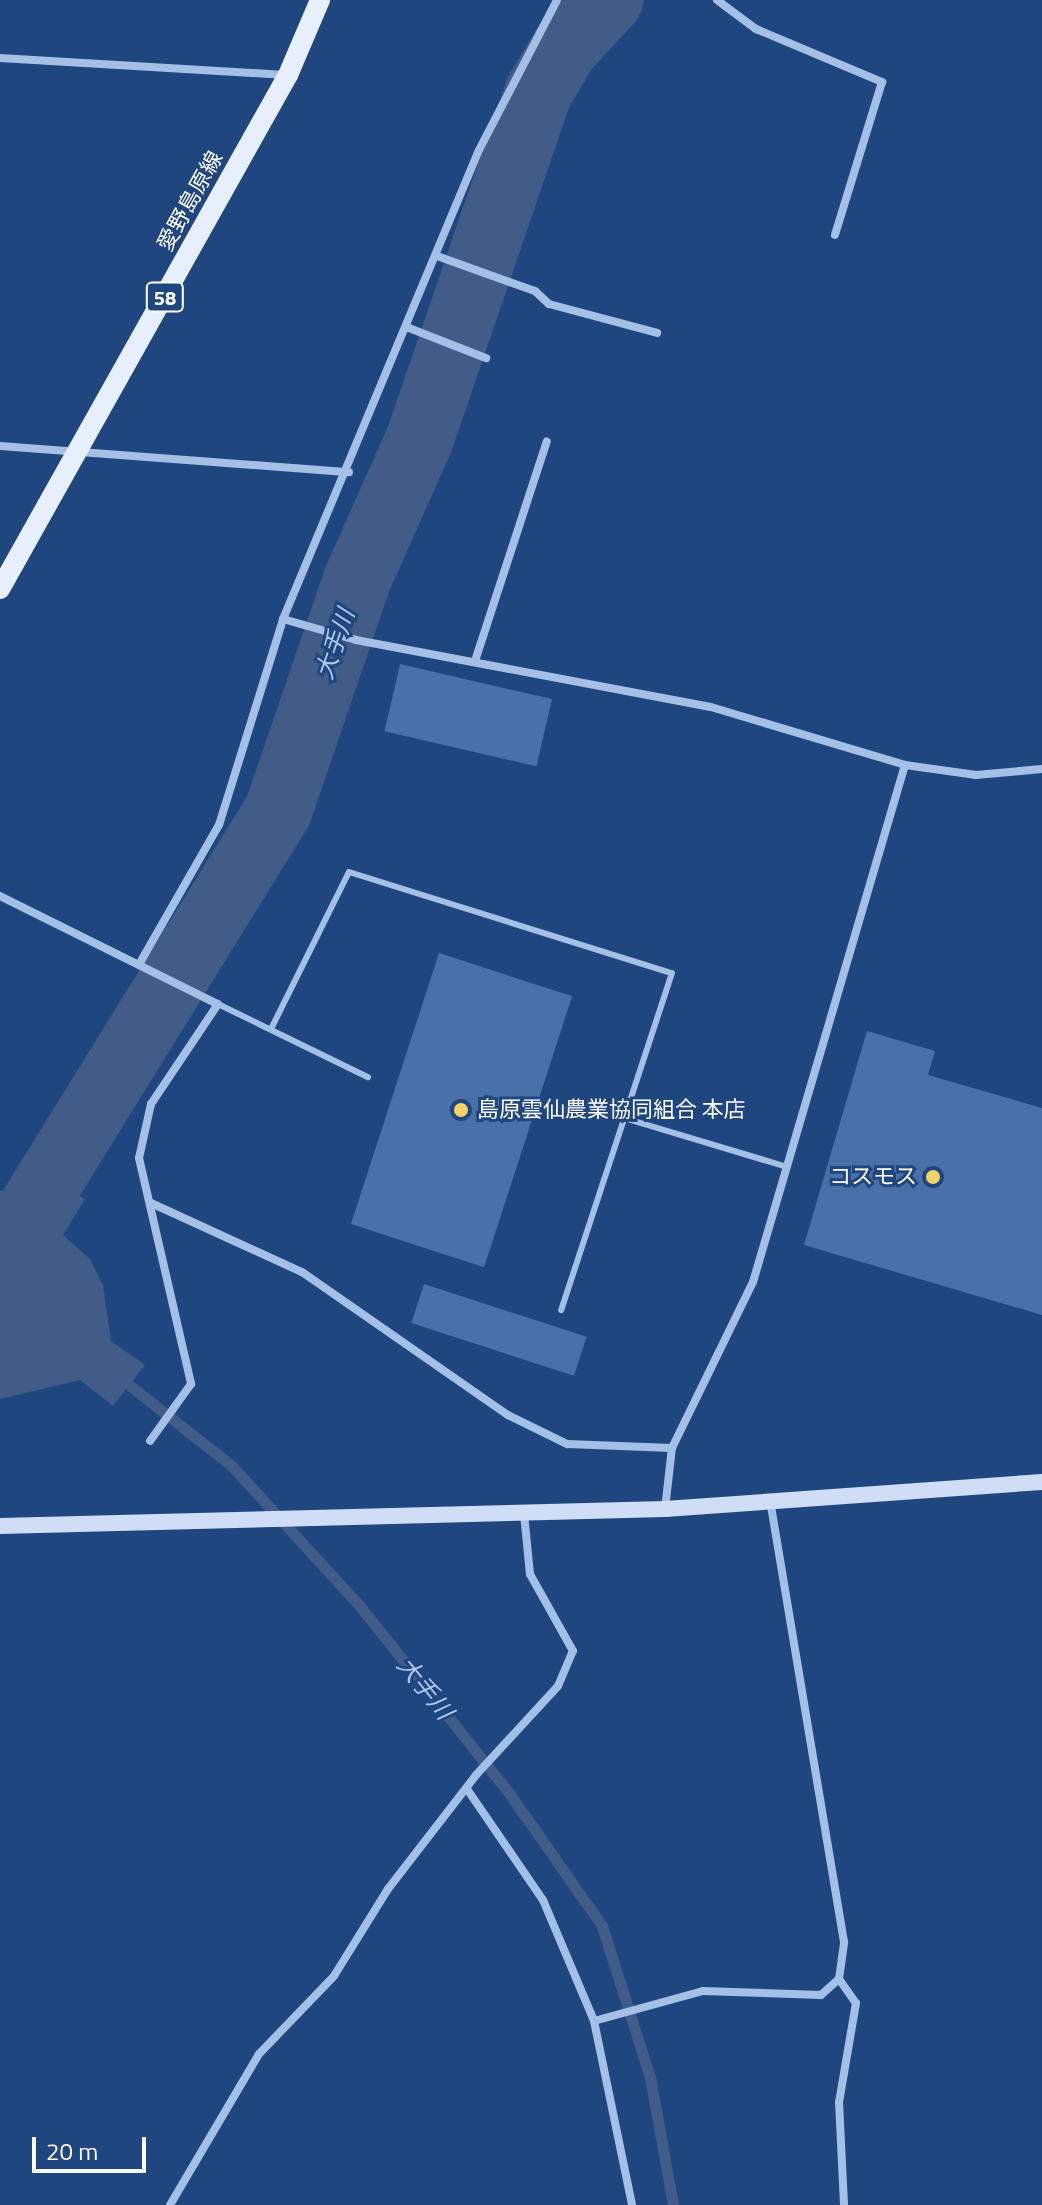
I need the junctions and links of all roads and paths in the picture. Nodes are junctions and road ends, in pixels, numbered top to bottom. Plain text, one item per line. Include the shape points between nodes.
1 (320, 0) edge
2 (557, 0) edge
3 (717, 0) edge
4 (0, 58) edge
5 (288, 75) junction
6 (835, 235) dead end
7 (437, 256) junction
8 (409, 328) junction
9 (657, 333) dead end
10 (486, 358) dead end
11 (547, 441) dead end
12 (0, 446) edge
13 (79, 450) junction
14 (349, 472) junction
15 (0, 589) edge
16 (283, 619) junction
17 (475, 661) junction
18 (905, 765) junction
19 (1042, 769) edge
20 (0, 896) edge
21 (141, 961) junction
22 (218, 1004) junction
23 (271, 1029) junction
24 (368, 1077) dead end
25 (624, 1118) junction
26 (787, 1167) junction
27 (151, 1203) junction
28 (561, 1310) dead end
29 (150, 1441) dead end
30 (672, 1448) junction
31 (1042, 1482) edge
32 (770, 1501) junction
33 (665, 1509) junction
34 (524, 1514) junction
35 (0, 1526) edge
36 (467, 1789) junction
37 (839, 1979) junction
38 (594, 2021) junction
39 (170, 2205) edge
40 (632, 2205) edge
41 (844, 2205) edge

1 - 5 main road, 愛野島原線 / 58
2 - 7 street via 479,150
3 - 6 street via 756,29 882,82
4 - 5 street
5 - 13 main road, 愛野島原線 / 58
7 - 8 street
7 - 9 street via 502,279 549,304
8 - 10 street
8 - 14 street
11 - 17 street
12 - 13 street
13 - 14 street
13 - 15 main road, 愛野島原線 / 58
14 - 16 street
16 - 17 street via 356,640
16 - 21 street via 219,825
17 - 18 street via 711,707
18 - 19 street via 976,775
18 - 26 street
20 - 21 street
21 - 22 street
22 - 23 lane
22 - 27 street via 151,1104 139,1158
23 - 24 lane
23 - 25 lane via 349,872 672,973
25 - 26 lane
25 - 28 lane
26 - 30 street via 753,1282
27 - 29 street via 191,1384
27 - 30 street via 302,1272 508,1415 567,1444
30 - 33 street
31 - 32 street
32 - 33 street
32 - 37 street via 844,1942
33 - 34 street
34 - 35 street
34 - 36 street via 530,1574 573,1651 558,1686
36 - 38 street via 543,1900
36 - 39 street via 388,1889 334,1976 233,2091
37 - 38 street via 821,1995 749,1988
37 - 41 street via 856,2003 839,2102
38 - 40 street

